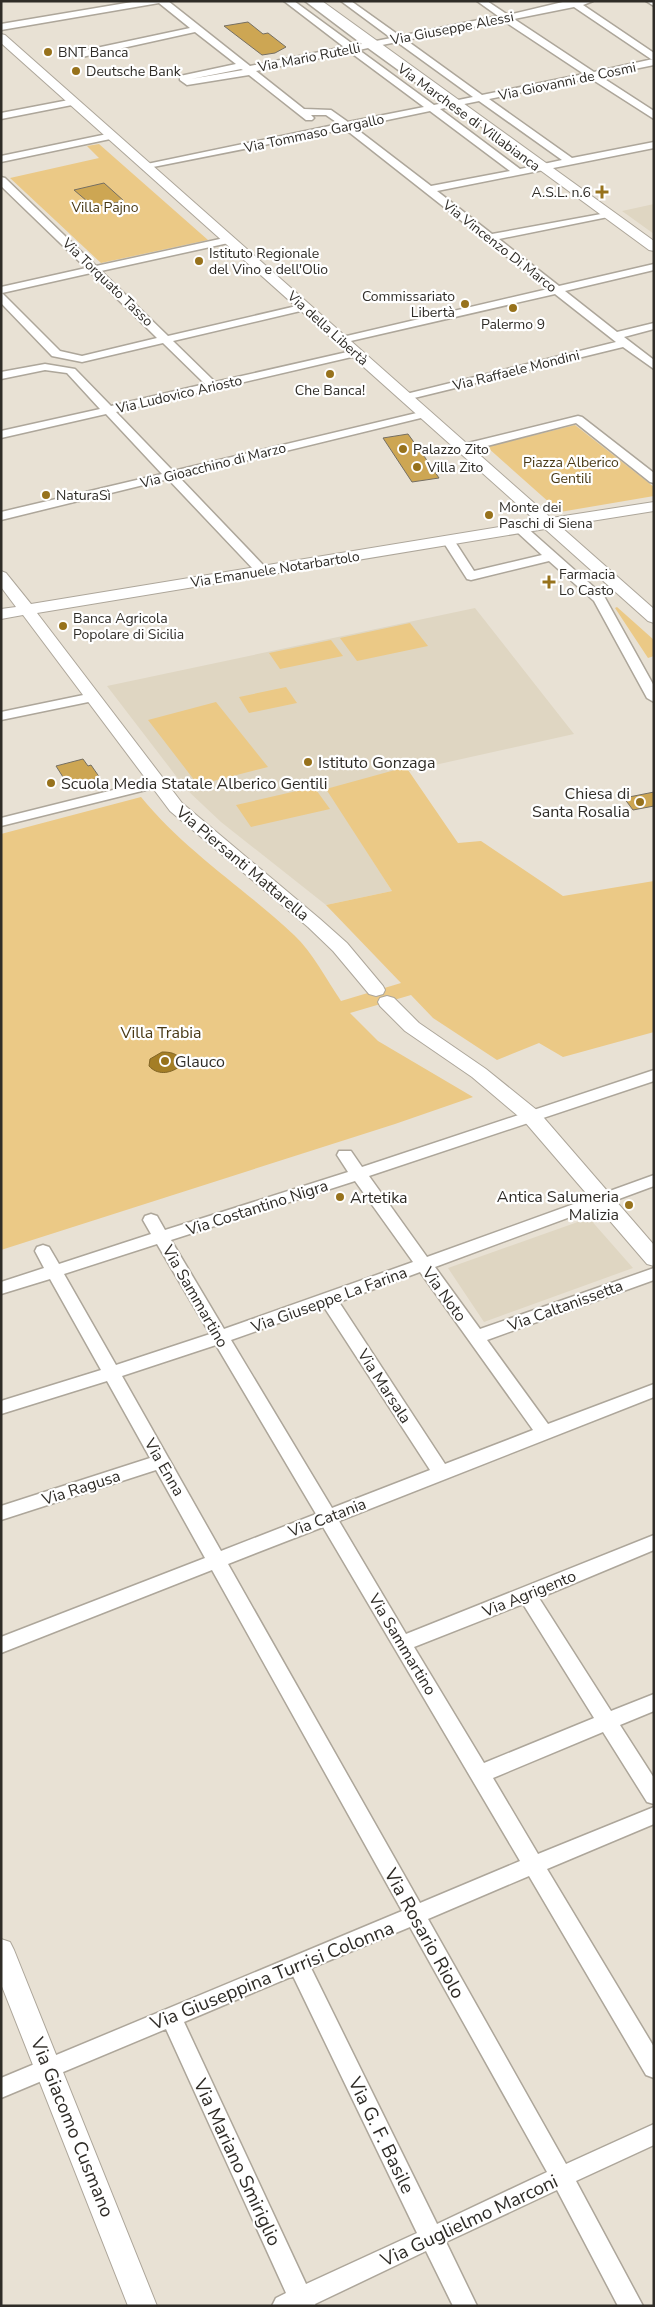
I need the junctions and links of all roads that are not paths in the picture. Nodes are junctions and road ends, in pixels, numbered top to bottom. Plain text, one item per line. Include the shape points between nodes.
1 (156, 1) edge
2 (162, 1) edge
3 (288, 1) edge
4 (309, 1) edge
5 (315, 1) edge
6 (345, 1) edge
7 (481, 1) edge
8 (589, 1) edge
9 (650, 1) edge
10 (573, 3) edge
11 (654, 3) edge
12 (506, 18) junction
13 (1, 27) edge
14 (197, 29) junction
15 (1, 37) edge
16 (398, 39) junction
17 (371, 44) junction
18 (352, 48) junction
19 (82, 54) dead end
20 (654, 57) edge
21 (654, 62) edge
22 (249, 68) junction
23 (592, 76) junction
24 (480, 99) junction
25 (74, 102) junction
26 (654, 102) edge
27 (454, 104) junction
28 (638, 105) junction
29 (434, 108) junction
30 (302, 112) junction
31 (1, 116) edge
32 (654, 116) edge
33 (347, 126) junction
34 (325, 130) junction
35 (112, 136) junction
36 (654, 145) edge
37 (1, 159) edge
38 (569, 161) junction
39 (148, 167) junction
40 (541, 167) junction
41 (518, 172) junction
42 (1, 180) edge
43 (428, 190) junction
44 (606, 214) junction
45 (490, 238) junction
46 (229, 240) junction
47 (654, 247) edge
48 (654, 251) edge
49 (654, 267) edge
50 (95, 270) junction
51 (1, 290) edge
52 (557, 290) junction
53 (1, 296) edge
54 (305, 307) junction
55 (654, 326) edge
56 (616, 336) junction
57 (167, 340) junction
58 (342, 340) junction
59 (625, 344) junction
60 (356, 353) junction
61 (56, 354) junction
62 (82, 359) junction
63 (44, 366) junction
64 (654, 366) edge
65 (71, 371) junction
66 (1, 376) edge
67 (213, 386) junction
68 (406, 397) junction
69 (108, 410) junction
70 (425, 414) junction
71 (1, 435) edge
72 (464, 448) junction
73 (171, 475) junction
74 (654, 479) edge
75 (654, 506) edge
76 (1, 516) edge
77 (548, 524) junction
78 (521, 529) junction
79 (448, 540) junction
80 (552, 556) junction
81 (262, 571) junction
82 (1, 576) edge
83 (27, 610) junction
84 (1, 614) edge
85 (654, 618) edge
86 (93, 697) junction
87 (654, 698) edge
88 (1, 716) edge
89 (157, 783) junction
90 (1, 822) edge
91 (654, 1075) edge
92 (531, 1116) junction
93 (345, 1155) dead end
94 (358, 1174) junction
95 (654, 1180) edge
96 (603, 1199) junction
97 (151, 1220) dead end
98 (162, 1237) junction
99 (43, 1251) dead end
100 (654, 1259) edge
101 (423, 1264) junction
102 (54, 1272) junction
103 (654, 1274) edge
104 (1, 1288) edge
105 (328, 1299) junction
106 (476, 1337) junction
107 (220, 1338) junction
108 (111, 1375) junction
109 (654, 1390) edge
110 (1, 1408) edge
111 (545, 1433) junction
112 (162, 1461) junction
113 (441, 1473) junction
114 (1, 1513) edge
115 (328, 1517) junction
116 (654, 1542) edge
117 (216, 1561) junction
118 (527, 1595) junction
119 (403, 1643) junction
120 (1, 1645) edge
121 (654, 1702) edge
122 (607, 1721) junction
123 (480, 1774) junction
124 (654, 1796) edge
125 (654, 1815) edge
126 (534, 1866) junction
127 (416, 1916) junction
128 (1, 1950) edge
129 (298, 1965) junction
130 (171, 2017) junction
131 (50, 2068) junction
132 (654, 2068) edge
133 (1, 2088) edge
134 (654, 2134) edge
135 (562, 2176) junction
136 (432, 2237) junction
137 (296, 2303) edge
138 (143, 2306) edge
139 (465, 2306) edge
140 (631, 2306) edge

1 - 13 street
2 - 14 street
3 - 18 street, Via Marchese di Villabianca
4 - 17 street, Via Marchese di Villabianca
5 - 17 street, Via Marchese di Villabianca
6 - 16 street, Via Marchese di Villabianca
7 - 12 street
8 - 10 street, Via Giuseppe Alessi
9 - 11 street
10 - 12 street, Via Giuseppe Alessi
10 - 20 street
12 - 16 street, Via Giuseppe Alessi
12 - 23 street
14 - 19 street
14 - 22 street
15 - 25 street, Via della Libertà
16 - 17 street, Via Giuseppe Alessi
16 - 24 street, Via Marchese di Villabianca
17 - 18 street, Via Mario Rutelli
17 - 27 street, Via Marchese di Villabianca
18 - 22 street, Via Mario Rutelli
18 - 29 street, Via Marchese di Villabianca
21 - 23 street, Via Giovanni de Cosmi
22 - 22 street via 183,78 190,84
22 - 30 street
23 - 24 street, Via Giovanni de Cosmi
23 - 28 street
24 - 27 street, Via Tommaso Gargallo
24 - 38 street, Via Marchese di Villabianca
25 - 31 street
25 - 35 street, Via della Libertà
26 - 28 street
27 - 29 street, Via Tommaso Gargallo
27 - 40 street, Via Marchese di Villabianca
28 - 32 street
29 - 33 street, Via Tommaso Gargallo
29 - 41 street, Via Marchese di Villabianca
30 - 33 street, Via Vincenzo Di Marco via 328,112
30 - 34 street
33 - 34 street, Via Tommaso Gargallo
33 - 43 street, Via Vincenzo Di Marco
34 - 39 street, Via Tommaso Gargallo
35 - 37 street
35 - 39 street, Via della Libertà
36 - 38 street
38 - 40 street
39 - 46 street, Via della Libertà
40 - 41 street
40 - 44 street, Via Marchese di Villabianca
41 - 43 street
42 - 50 street, Via Torquato Tasso
43 - 45 street, Via Vincenzo Di Marco
44 - 45 street
44 - 47 street, Via Marchese di Villabianca
44 - 48 street, Via Marchese di Villabianca
45 - 52 street, Via Vincenzo Di Marco
46 - 50 street
46 - 54 street, Via della Libertà
49 - 52 street
50 - 51 street
50 - 57 street, Via Torquato Tasso
52 - 56 street, Via Vincenzo Di Marco
52 - 58 street
53 - 61 street
54 - 57 street
54 - 58 street, Via della Libertà
55 - 56 street
56 - 59 street, Via Vincenzo Di Marco
57 - 62 street
57 - 67 street, Via Torquato Tasso
58 - 60 street, Via della Libertà
59 - 64 street, Via Vincenzo Di Marco
59 - 68 street, Via Raffaele Mondini
60 - 67 street, Via Ludovico Ariosto
60 - 68 street, Via della Libertà
61 - 62 street
61 - 63 street via 53,361
62 - 65 street via 72,364
63 - 65 street
63 - 66 street
65 - 69 street
67 - 69 street, Via Ludovico Ariosto
68 - 70 street, Via della Libertà
69 - 71 street, Via Ludovico Ariosto
69 - 73 street
70 - 72 street, Via della Libertà
70 - 73 street, Via Gioacchino di Marzo
72 - 74 street via 578,419
72 - 77 street, Via della Libertà
73 - 76 street, Via Gioacchino di Marzo
73 - 81 street
75 - 77 street, Via Emanuele Notarbartolo
77 - 78 street, Via Emanuele Notarbartolo
77 - 85 street, Via della Libertà
78 - 79 street, Via Emanuele Notarbartolo
78 - 80 street
79 - 80 street via 471,576
79 - 81 street, Via Emanuele Notarbartolo
80 - 87 street via 600,600
81 - 83 street, Via Emanuele Notarbartolo
82 - 83 street, Via Piersanti Mattarella
83 - 84 street, Via Emanuele Notarbartolo
83 - 86 street, Via Piersanti Mattarella
86 - 88 street
86 - 89 street, Via Piersanti Mattarella
89 - 90 street
89 - 92 street, Via Piersanti Mattarella via 195,825 321,929 412,1027 480,1073
91 - 92 street, Via Costantino Nigra
92 - 94 street, Via Costantino Nigra
92 - 96 street, Via Piersanti Mattarella
93 - 94 street, Via Noto
94 - 98 street, Via Costantino Nigra
94 - 101 street, Via Noto
95 - 96 street, Via Giuseppe La Farina
96 - 100 street, Via Piersanti Mattarella
96 - 101 street, Via Giuseppe La Farina
97 - 98 street, Via Sammartino
98 - 102 street, Via Costantino Nigra
98 - 107 street, Via Sammartino
99 - 102 street, Via Enna
101 - 105 street, Via Giuseppe La Farina
101 - 106 street, Via Noto
102 - 104 street, Via Costantino Nigra
102 - 108 street, Via Enna
103 - 106 street, Via Caltanissetta
105 - 107 street, Via Giuseppe La Farina
105 - 113 street, Via Marsala
106 - 111 street, Via Noto
107 - 108 street, Via Giuseppe La Farina
107 - 115 street, Via Sammartino
108 - 110 street, Via Giuseppe La Farina
108 - 112 street, Via Enna
109 - 111 street, Via Catania
111 - 113 street, Via Catania
112 - 114 street, Via Ragusa
112 - 117 street, Via Enna
113 - 115 street, Via Catania
115 - 117 street, Via Catania
115 - 119 street, Via Sammartino
116 - 118 street, Via Agrigento
117 - 120 street, Via Catania
117 - 127 street, Via Rosario Riolo
118 - 119 street, Via Agrigento
118 - 122 street
119 - 123 street, Via Sammartino
121 - 122 street
122 - 123 street
122 - 124 street
123 - 126 street, Via Sammartino
125 - 126 street, Via Giuseppina Turrisi Colonna
126 - 127 street, Via Giuseppina Turrisi Colonna
126 - 132 street, Via Sammartino
127 - 129 street, Via Giuseppina Turrisi Colonna
127 - 135 street, Via Rosario Riolo
128 - 131 street, Via Giacomo Cusmano
129 - 130 street, Via Giuseppina Turrisi Colonna
129 - 136 street, Via G. F. Basile
130 - 131 street, Via Giuseppina Turrisi Colonna
130 - 137 street, Via Mariano Smiriglio
131 - 133 street, Via Giuseppina Turrisi Colonna
131 - 138 street, Via Giacomo Cusmano
134 - 135 street, Via Guglielmo Marconi
135 - 136 street, Via Guglielmo Marconi
135 - 140 street, Via Rosario Riolo
136 - 137 street, Via Guglielmo Marconi
136 - 139 street, Via G. F. Basile

